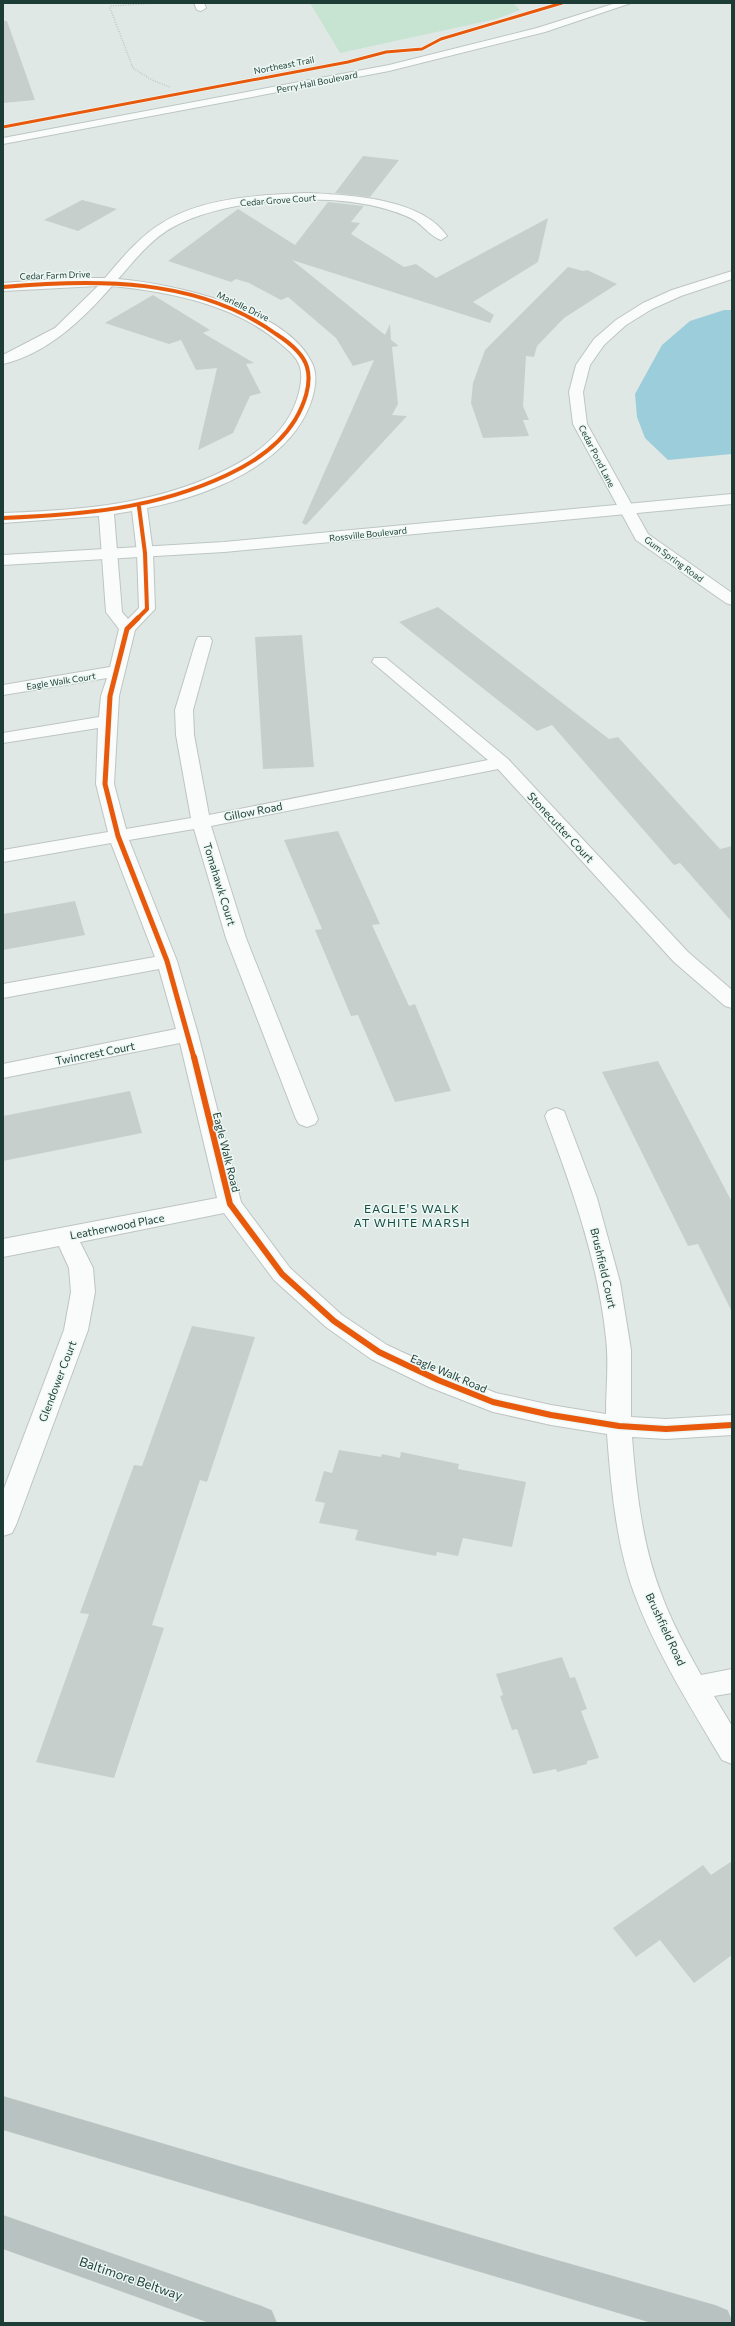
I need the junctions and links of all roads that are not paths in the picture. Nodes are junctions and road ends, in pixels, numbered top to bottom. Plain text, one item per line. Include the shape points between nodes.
1 (626, 3) edge
2 (3, 141) edge
3 (441, 236) dead end
4 (732, 275) edge
5 (109, 282) junction
6 (3, 287) edge
7 (3, 360) edge
8 (732, 499) edge
9 (139, 507) junction
10 (625, 509) junction
11 (106, 512) junction
12 (3, 518) edge
13 (145, 553) junction
14 (109, 556) junction
15 (3, 560) edge
16 (732, 600) edge
17 (127, 629) junction
18 (204, 642) dead end
19 (380, 662) dead end
20 (118, 671) junction
21 (3, 690) edge
22 (107, 721) junction
23 (3, 738) edge
24 (502, 763) junction
25 (201, 822) junction
26 (118, 836) junction
27 (3, 856) edge
28 (167, 961) junction
29 (3, 991) edge
30 (732, 1001) edge
31 (188, 1034) junction
32 (3, 1071) edge
33 (556, 1116) dead end
34 (307, 1119) dead end
35 (230, 1204) junction
36 (66, 1235) junction
37 (3, 1248) edge
38 (732, 1425) edge
39 (619, 1426) junction
40 (3, 1525) edge
41 (732, 1681) edge
42 (695, 1688) junction
43 (732, 1751) edge
44 (3, 2113) edge
45 (3, 2232) edge
46 (259, 2323) edge
47 (715, 2323) edge

1 - 2 street, Perry Hall Boulevard via 541,30 443,56
3 - 5 street, Cedar Grove Court via 433,225 416,216 389,206 358,200 328,197 250,200 204,210 168,224 131,255
4 - 10 street, Cedar Pond Lane via 678,292 630,315 612,329 585,362 579,379 576,410 588,440
5 - 6 street, Cedar Farm Drive
5 - 7 street, Cedar Farm Drive via 58,333
5 - 9 street, Marielle Drive via 209,300 272,330 293,348 307,367 306,398 290,430 255,461 192,491
8 - 10 street, Rossville Boulevard
9 - 11 street, Marielle Drive
9 - 13 street
10 - 13 street, Rossville Boulevard
10 - 16 street, Gum Spring Road via 642,537
11 - 12 street, Marielle Drive
11 - 14 street
13 - 14 street, Rossville Boulevard
13 - 17 street via 147,609
14 - 15 street, Rossville Boulevard
14 - 17 street via 114,612
17 - 20 street, Eagle Walk Road
18 - 25 street, Tomahawk Court via 184,710 185,735
19 - 24 street, Stonecutter Court
20 - 21 street, Eagle Walk Court
20 - 22 street, Eagle Walk Road via 110,696
22 - 23 street
22 - 26 street, Eagle Walk Road via 105,784
24 - 25 street, Gillow Road
24 - 30 street, Stonecutter Court via 681,957
25 - 26 street, Gillow Road
25 - 34 street, Tomahawk Court via 236,938
26 - 27 street, Gillow Road
26 - 28 street, Eagle Walk Road
28 - 29 street
28 - 31 street, Eagle Walk Road
31 - 32 street, Twincrest Court
31 - 35 street, Eagle Walk Road
33 - 39 street, Brushfield Court via 588,1202 608,1277 618,1340
35 - 36 street, Leatherwood Place
35 - 39 street, Eagle Walk Road via 282,1274 334,1321 379,1352 493,1402
36 - 37 street, Leatherwood Place
36 - 40 street, Glendower Court via 81,1268 83,1292 76,1330
38 - 39 street, Eagle Walk Road via 666,1428
39 - 42 street, Brushfield Road via 626,1502 640,1570 659,1618
41 - 42 street
42 - 43 street, Brushfield Road
44 - 47 highway via 587,2288
45 - 46 highway, Baltimore Beltway

